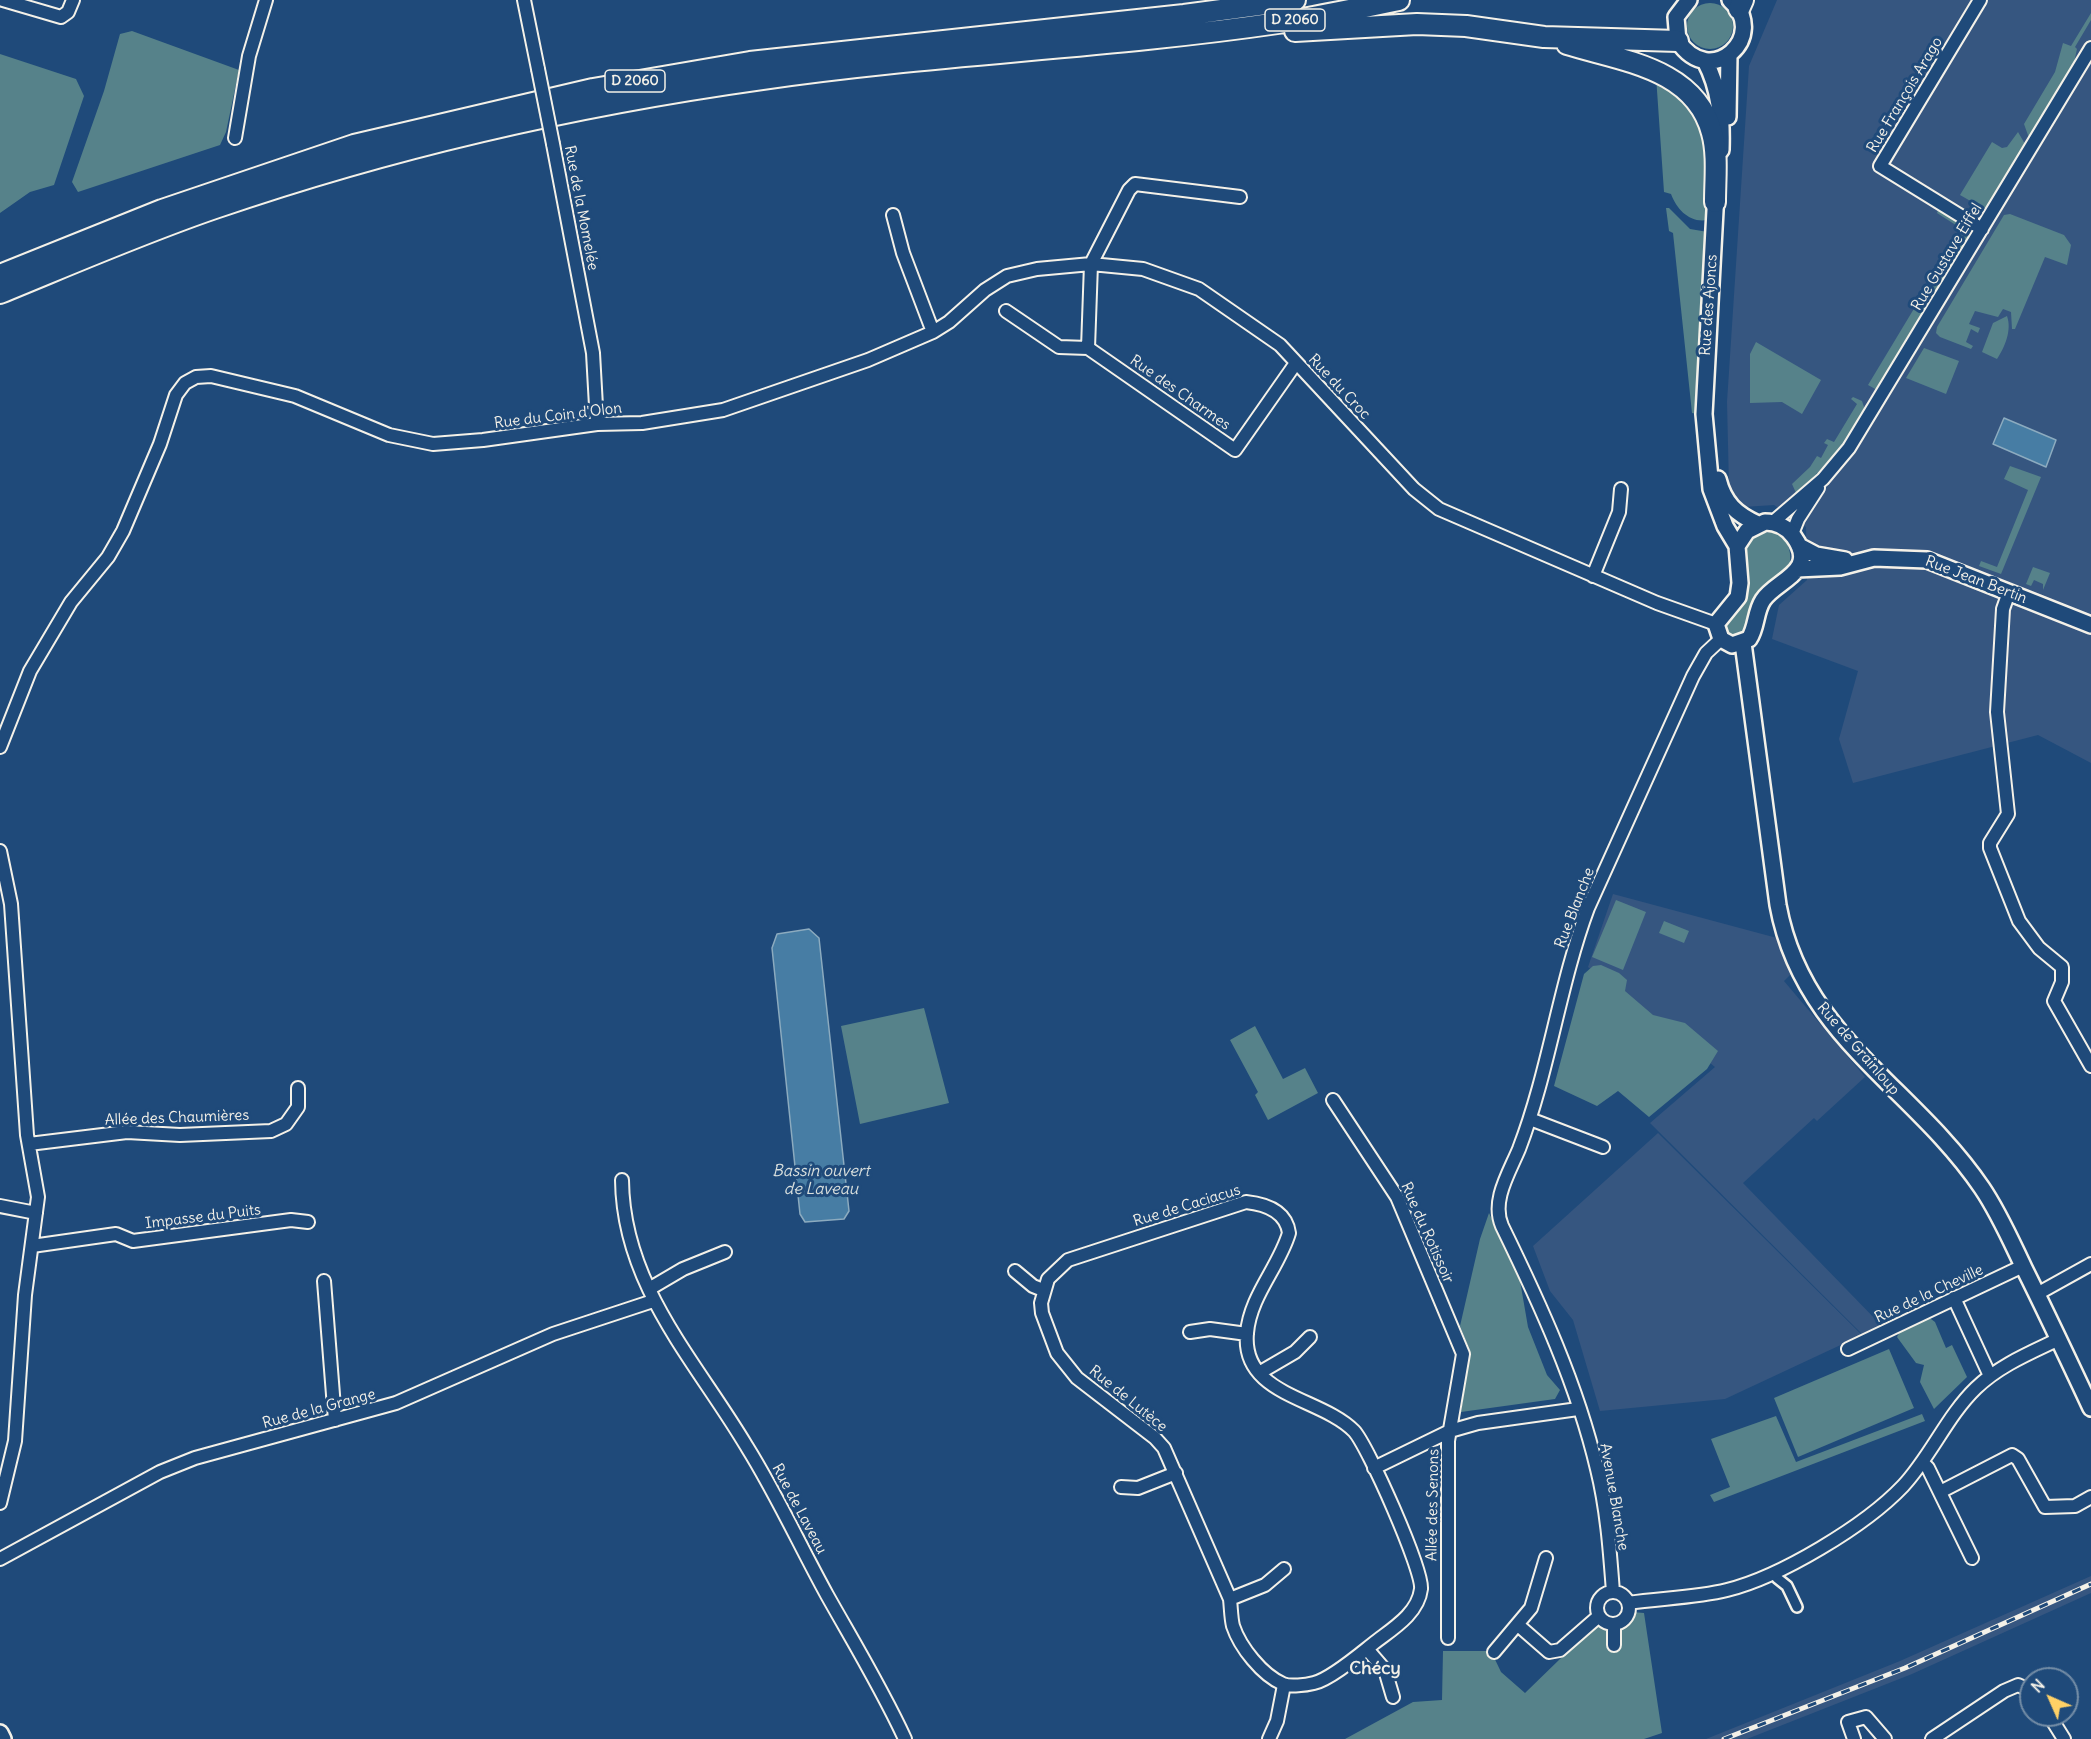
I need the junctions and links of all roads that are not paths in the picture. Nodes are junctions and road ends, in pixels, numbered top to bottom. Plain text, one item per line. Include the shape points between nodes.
1 (3, 0) edge
2 (73, 0) edge
3 (266, 0) edge
4 (524, 0) edge
5 (1239, 0) edge
6 (1295, 0) edge
7 (1399, 0) edge
8 (1689, 0) edge
9 (1980, 0) edge
10 (1737, 3) edge
11 (1106, 24) junction
12 (1191, 34) junction
13 (1544, 37) junction
14 (1678, 41) junction
15 (2091, 48) edge
16 (1729, 55) junction
17 (1705, 61) junction
18 (235, 138) dead end
19 (1240, 196) dead end
20 (1715, 202) junction
21 (893, 215) dead end
22 (1982, 229) junction
23 (1091, 264) junction
24 (0, 275) edge
25 (0, 293) edge
26 (1006, 311) dead end
27 (933, 332) junction
28 (1088, 348) junction
29 (1296, 363) junction
30 (597, 424) junction
31 (1823, 478) junction
32 (1621, 489) dead end
33 (1773, 522) junction
34 (1758, 524) junction
35 (1796, 540) junction
36 (1737, 546) junction
37 (1857, 561) junction
38 (1797, 569) junction
39 (1593, 576) junction
40 (2009, 592) junction
41 (1716, 624) junction
42 (2091, 626) edge
43 (1721, 639) junction
44 (1743, 643) junction
45 (0, 747) edge
46 (0, 851) edge
47 (2091, 1066) edge
48 (298, 1088) dead end
49 (1333, 1100) dead end
50 (1530, 1119) junction
51 (29, 1144) junction
52 (1603, 1146) dead end
53 (622, 1180) dead end
54 (0, 1206) edge
55 (1497, 1206) joint
56 (36, 1213) junction
57 (308, 1222) dead end
58 (32, 1246) junction
59 (725, 1252) dead end
60 (2091, 1264) edge
61 (2024, 1266) junction
62 (1015, 1271) dead end
63 (324, 1281) dead end
64 (1043, 1290) junction
65 (2037, 1294) junction
66 (651, 1295) junction
67 (1954, 1298) junction
68 (1190, 1332) dead end
69 (1247, 1334) junction
70 (1310, 1337) dead end
71 (2058, 1339) junction
72 (1848, 1348) dead end
73 (1259, 1373) junction
74 (1990, 1376) junction
75 (2091, 1408) edge
76 (1578, 1409) junction
77 (335, 1420) junction
78 (1450, 1431) junction
79 (1923, 1463) junction
80 (1374, 1468) junction
81 (1176, 1473) junction
82 (1121, 1487) dead end
83 (1940, 1492) junction
84 (2091, 1497) edge
85 (0, 1503) edge
86 (0, 1558) edge
87 (1546, 1558) dead end
88 (1972, 1558) dead end
89 (1284, 1569) dead end
90 (1777, 1578) dead end
91 (1613, 1592) junction
92 (1230, 1599) junction
93 (1628, 1603) junction
94 (1797, 1607) dead end
95 (1594, 1620) junction
96 (1614, 1624) junction
97 (1518, 1625) junction
98 (1448, 1638) dead end
99 (1614, 1645) dead end
100 (1367, 1648) junction
101 (1494, 1652) dead end
102 (1284, 1685) junction
103 (2019, 1685) edge
104 (1394, 1697) dead end
105 (0, 1732) edge
106 (3, 1739) edge
107 (905, 1739) edge
108 (1269, 1739) edge
109 (1854, 1739) edge
110 (1885, 1739) edge
111 (1932, 1739) edge

1 - 2 street via 61,17
3 - 18 street via 249,56
4 - 30 street, Rue de la Momelée, bridge via 591,342
5 - 11 highway
6 - 11 highway, D 2060
7 - 12 highway, D 2060
8 - 14 street via 1676,17
9 - 22 street, Rue François Arago via 1880,166
10 - 16 street via 1743,18 1741,39
11 - 24 highway, D 2060 via 750,62 528,103 354,145 162,210
12 - 13 highway via 1240,37 1417,24 1467,26
12 - 25 highway, D 2060 via 763,78 548,117 417,147 280,186 148,232
13 - 14 highway
13 - 20 highway via 1654,70 1687,89 1705,113 1713,134
14 - 17 street via 1694,57
15 - 22 street, Rue Gustave Eiffel
16 - 17 street
16 - 34 street, Rue des Ajoncs via 1712,440 1718,482 1731,507
17 - 20 street, Rue des Ajoncs via 1714,78 1722,118
19 - 23 street via 1136,184 1129,190
20 - 36 street, Rue des Ajoncs via 1704,377 1707,456 1716,503
21 - 27 street
22 - 31 street, Rue Gustave Eiffel via 1849,448
23 - 27 street, Rue du Croc via 1007,276
23 - 28 street
23 - 29 street, Rue du Croc via 1143,269 1199,289 1261,330
26 - 28 street via 1059,347
27 - 30 street, Rue du Coin d'Olon via 868,360 723,410 642,423
28 - 29 street, Rue des Charmes via 1235,450
29 - 39 street, Rue du Croc via 1414,489 1439,509
30 - 45 street, Rue du Coin d'Olon via 433,444 389,435 295,396 212,375 196,377 176,395 123,531 108,557 71,602 30,670
31 - 33 street, Rue Gustave Eiffel
31 - 35 street, Rue Gustave Eiffel
32 - 39 street via 1618,512
33 - 34 street
33 - 35 street, Rue Jean Bertin
34 - 36 street via 1747,531
35 - 37 street, Rue Jean Bertin via 1816,555
35 - 38 street
36 - 41 street via 1738,597
37 - 38 street, Rue Jean Bertin via 1840,567
37 - 40 street, Rue Jean Bertin via 1926,560
38 - 44 street via 1766,596 1756,614 1753,634
39 - 41 street, Rue du Croc
40 - 42 street, Rue Jean Bertin
40 - 47 street via 2003,609 1997,712 2007,814 1990,848 2019,921 2039,948 2062,967 2062,982 2054,1001
41 - 43 street
43 - 44 street via 1732,645
43 - 50 street, Rue Blanche via 1706,653 1692,676 1588,908 1576,939
44 - 61 street, Rue de Grainloup via 1782,927 1796,966 1811,996 1834,1026 1973,1176
46 - 51 street via 11,904
48 - 51 street, Allée des Chaumières via 298,1107 286,1124 271,1131 180,1135 127,1132
49 - 78 street, Rue du Rotissoir via 1397,1197 1463,1354
50 - 52 street
50 - 55 street, Rue Blanche
51 - 56 street via 38,1197
53 - 66 street, Rue de Laveau via 632,1251
54 - 56 street
55 - 76 street, Avenue Blanche via 1502,1226 1556,1343
56 - 58 street
57 - 58 street, Impasse du Puits via 291,1220 133,1241 116,1234
58 - 85 street via 15,1441
59 - 66 street, Rue de la Grange via 683,1269
60 - 65 street
61 - 65 street, Rue de Grainloup
61 - 67 street, Rue de la Cheville
62 - 64 street
63 - 77 street
64 - 69 street, Rue de Caciacus via 1052,1273 1068,1260 1233,1205 1258,1203 1282,1216 1289,1233 1258,1298
64 - 81 street, Rue de Lutèce via 1042,1313 1064,1364 1155,1438
65 - 71 street, Rue de Grainloup
66 - 77 street, Rue de la Grange via 414,1397
66 - 107 street, Rue de Laveau via 786,1513
67 - 72 street, Rue de la Cheville
67 - 74 street
68 - 69 street via 1210,1329
69 - 73 street, Rue de Caciacus via 1249,1356
70 - 73 street via 1296,1352
71 - 74 street
71 - 75 street, Rue de Grainloup
73 - 80 street, Rue de Caciacus via 1284,1393 1354,1431
74 - 79 street via 1964,1401
76 - 78 street, Allée des Senons via 1478,1423
76 - 91 street, Avenue Blanche via 1598,1471
77 - 86 street, Rue de la Grange via 195,1458 160,1472
78 - 80 street
78 - 98 street, Allée des Senons
79 - 83 street
79 - 93 street via 1862,1522 1774,1572 1729,1590
80 - 100 street, Rue de Caciacus via 1416,1562 1421,1589 1413,1609
81 - 82 street via 1138,1488
81 - 92 street, Rue de Lutèce
83 - 84 street via 2012,1455 2045,1507 2075,1506
83 - 88 street
87 - 97 street via 1533,1602
89 - 92 street via 1265,1585
90 - 94 street via 1787,1586
91 - 93 street
91 - 95 street via 1598,1602
92 - 102 street, Rue de Lutèce via 1233,1625 1243,1646
93 - 96 street via 1625,1618
95 - 96 street
95 - 97 street via 1560,1650 1549,1652
96 - 99 street
97 - 101 street
100 - 102 street, Rue de Caciacus via 1322,1680
100 - 104 street via 1384,1670
102 - 108 street
103 - 111 street via 2004,1691
105 - 106 street
109 - 110 street via 1848,1722 1866,1717

